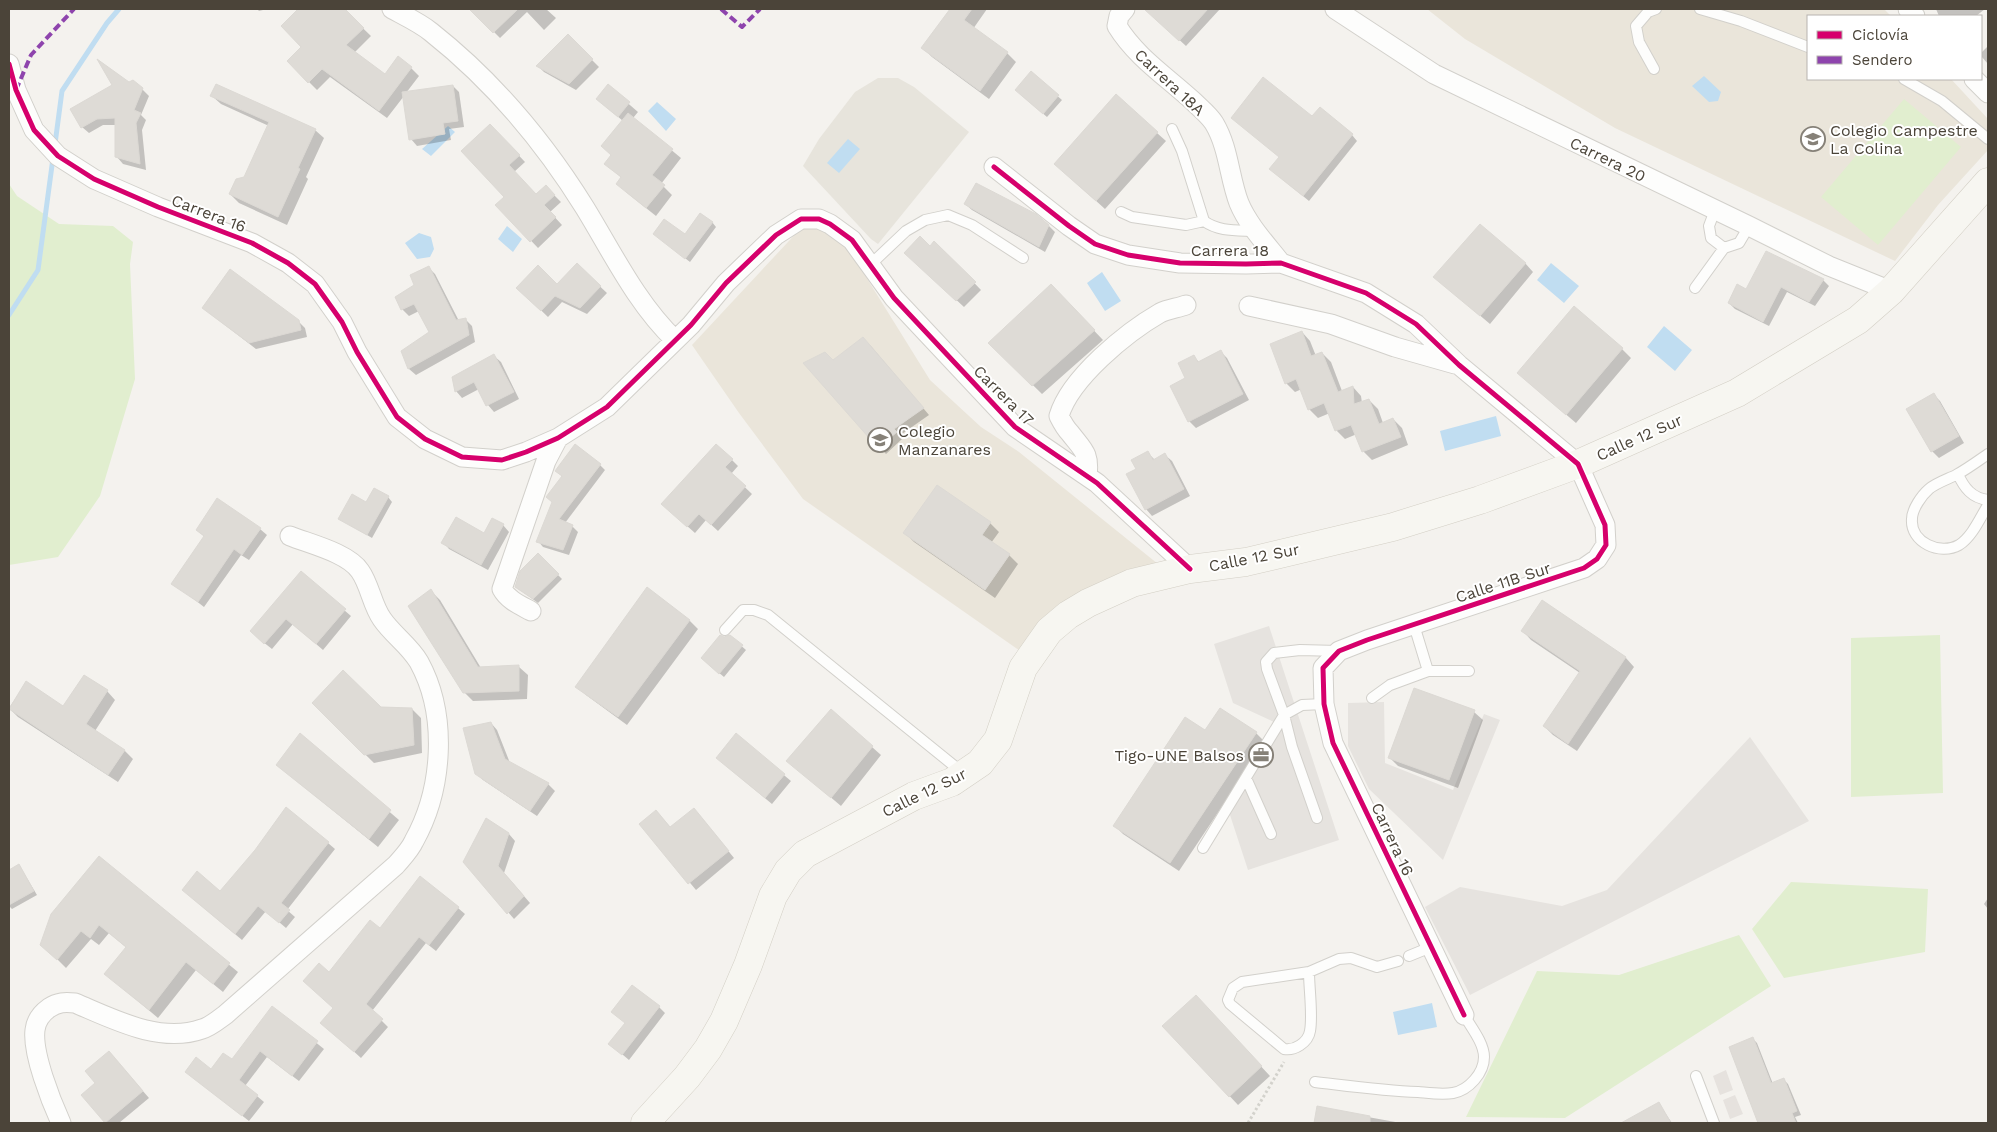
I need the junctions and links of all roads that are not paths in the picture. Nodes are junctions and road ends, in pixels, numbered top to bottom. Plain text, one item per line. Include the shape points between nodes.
1 (392, 9) edge
2 (1125, 9) edge
3 (1335, 9) edge
4 (1656, 9) edge
5 (1700, 9) edge
6 (1807, 47) edge
7 (9, 64) edge
8 (1654, 69) dead end
9 (1906, 80) edge
10 (1975, 80) edge
11 (1988, 93) edge
12 (1172, 130) dead end
13 (1988, 138) edge
14 (994, 167) dead end
15 (1988, 182) edge
16 (1977, 201) edge
17 (1715, 210) junction
18 (1121, 212) dead end
19 (1204, 220) junction
20 (1749, 226) junction
21 (1256, 231) junction
22 (1724, 248) junction
23 (1023, 258) dead end
24 (1281, 263) junction
25 (870, 265) junction
26 (1695, 288) dead end
27 (1891, 291) junction
28 (1186, 305) dead end
29 (1249, 306) dead end
30 (675, 340) junction
31 (1459, 365) junction
32 (558, 438) junction
33 (1988, 454) edge
34 (1578, 464) junction
35 (1958, 474) junction
36 (1088, 476) junction
37 (1988, 500) edge
38 (1988, 505) edge
39 (290, 536) dead end
40 (1190, 568) junction
41 (531, 611) dead end
42 (1414, 625) junction
43 (724, 630) dead end
44 (1339, 651) junction
45 (1323, 668) joint
46 (1428, 671) junction
47 (1468, 671) dead end
48 (1372, 698) dead end
49 (1324, 704) junction
50 (1284, 715) junction
51 (963, 774) junction
52 (1246, 778) junction
53 (1317, 818) dead end
54 (1271, 834) dead end
55 (1203, 848) dead end
56 (1431, 948) junction
57 (1410, 956) dead end
58 (1398, 961) dead end
59 (1309, 972) junction
60 (1464, 1015) joint
61 (1696, 1076) dead end
62 (1314, 1082) dead end
63 (651, 1119) edge
64 (61, 1123) edge
65 (1714, 1123) edge

1 - 30 street via 438,38 488,82 521,118 578,197 624,273
2 - 21 street, Carrera 18A via 1117,26 1123,37 1213,122 1224,145 1240,204
3 - 17 street, Carrera 20 via 1434,74
4 - 8 lane via 1648,12 1636,26 1639,42
5 - 6 lane
7 - 32 street, Carrera 16 via 16,90 34,130 58,156 94,180 252,243 288,263 315,284 337,314 397,417 425,439 462,457 502,460
9 - 13 lane via 1942,101
10 - 11 street
12 - 19 lane
14 - 24 street, Carrera 18 via 1095,244 1128,255 1180,263
15 - 16 main road, Calle 12 Sur
16 - 27 main road, Calle 12 Sur
17 - 20 street, Carrera 20
17 - 22 lane via 1709,226 1711,238
18 - 19 lane via 1132,217 1186,225
19 - 21 lane via 1223,230
20 - 22 lane via 1739,243
20 - 27 street, Carrera 20 via 1829,266
21 - 24 street, Carrera 18A
22 - 26 lane
23 - 25 lane via 972,225 948,216 925,220 906,231
24 - 31 street, Carrera 18 via 1366,293 1416,324
25 - 30 street, Carrera 17 via 852,240 830,224 819,219 801,219 776,235
25 - 36 street, Carrera 17 via 894,298 1014,427
27 - 34 main road, Calle 12 Sur via 1858,320 1737,393
28 - 36 street via 1162,312 1123,338 1089,370 1062,405 1059,416 1084,449 1089,462
29 - 31 street via 1331,324 1394,347
30 - 32 street via 607,408
31 - 34 street, Carrera 18
32 - 41 street via 546,462 502,589 505,595
33 - 35 lane
34 - 40 main road, Calle 12 Sur via 1393,527 1246,562
34 - 42 street, Calle 11B Sur via 1605,525 1606,545 1597,559 1584,568
35 - 37 lane via 1967,490
35 - 38 lane via 1928,489 1916,506 1912,519 1916,536 1932,548 1945,550 1959,545
36 - 40 street, Carrera 17
39 - 64 street via 346,558 360,571 383,620 419,662 432,694 437,723 438,753 426,814 414,842 396,865 225,1015 203,1029 183,1034 141,1029 64,1002 44,1011 37,1021 35,1044
40 - 51 main road, Calle 12 Sur via 1132,583 1088,603 1050,631 1023,668 998,740 980,763
42 - 44 street, Calle 11B Sur
42 - 46 lane
43 - 51 lane via 743,610 768,615
44 - 45 street, Calle 11B Sur
44 - 50 lane via 1300,650 1269,656 1267,669
45 - 49 street, Carrera 16
46 - 47 lane
46 - 48 lane via 1390,684
49 - 50 lane via 1302,705
49 - 56 street, Carrera 16 via 1333,742
50 - 52 lane
50 - 53 lane
51 - 63 main road, Calle 12 Sur via 952,782 914,796 805,854 788,871 773,896 724,1021 708,1049
52 - 54 lane
52 - 55 lane
56 - 57 lane
56 - 60 street, Carrera 16
58 - 59 lane via 1377,967 1351,958 1339,959
59 - 59 lane via 1310,1032 1302,1044 1290,1050 1284,1049 1230,1004 1228,997 1242,982
60 - 62 lane via 1480,1042 1484,1057 1475,1080 1465,1088 1454,1092 1393,1091
61 - 65 lane

